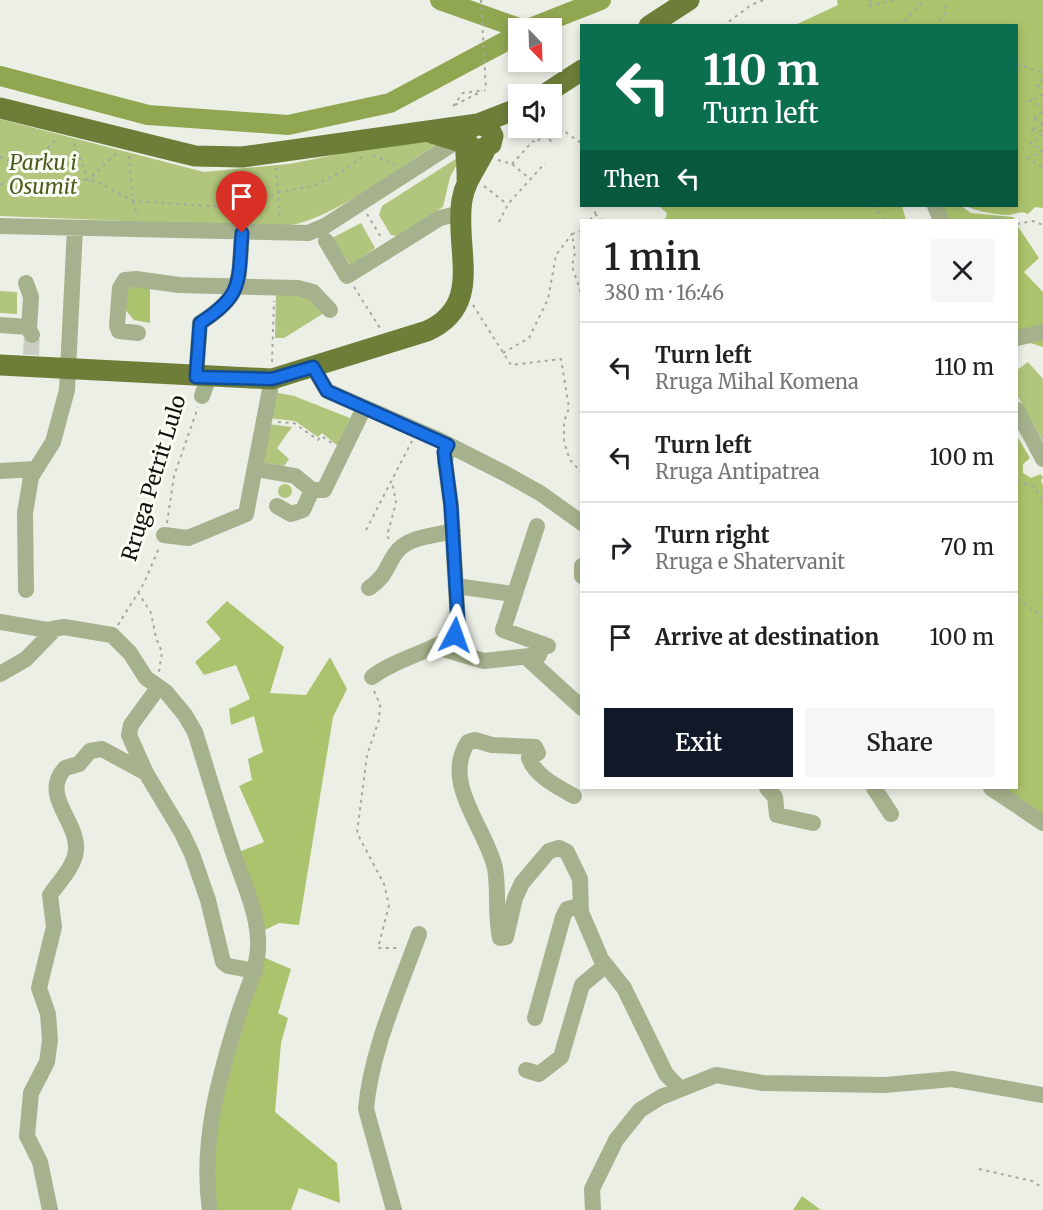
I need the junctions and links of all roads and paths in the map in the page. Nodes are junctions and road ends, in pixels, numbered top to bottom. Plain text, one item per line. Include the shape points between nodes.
1 (481, 0) edge
2 (689, 0) edge
3 (749, 0) edge
4 (764, 0) edge
5 (871, 0) edge
6 (896, 0) edge
7 (924, 0) edge
8 (947, 0) edge
9 (751, 5) junction
10 (653, 24) edge
11 (726, 24) edge
12 (900, 24) edge
13 (936, 24) edge
14 (1018, 63) edge
15 (580, 71) edge
16 (1043, 73) edge
17 (1043, 79) edge
18 (560, 84) edge
19 (486, 90) junction
20 (1043, 90) edge
21 (1043, 94) edge
22 (0, 108) edge
23 (1043, 110) edge
24 (508, 112) edge
25 (508, 122) edge
26 (1043, 124) edge
27 (67, 126) junction
28 (1043, 133) edge
29 (128, 141) junction
30 (580, 141) edge
31 (469, 145) junction
32 (1043, 150) edge
33 (274, 153) junction
34 (0, 157) edge
35 (242, 157) junction
36 (512, 164) junction
37 (545, 164) dead end
38 (1043, 168) edge
39 (411, 172) junction
40 (530, 178) junction
41 (88, 180) junction
42 (467, 180) junction
43 (0, 184) edge
44 (280, 192) junction
45 (133, 201) junction
46 (360, 204) junction
47 (508, 204) junction
48 (596, 207) edge
49 (874, 207) edge
50 (242, 208) junction
51 (461, 213) junction
52 (595, 214) junction
53 (591, 219) edge
54 (601, 219) edge
55 (884, 219) edge
56 (499, 222) dead end
57 (1018, 224) edge
58 (1043, 225) edge
59 (0, 226) edge
60 (75, 228) junction
61 (142, 230) junction
62 (580, 232) edge
63 (242, 233) junction
64 (280, 234) junction
65 (572, 234) junction
66 (326, 241) dead end
67 (389, 250) junction
68 (347, 276) junction
69 (26, 283) dead end
70 (238, 287) junction
71 (275, 288) junction
72 (580, 290) edge
73 (462, 293) junction
74 (330, 310) dead end
75 (0, 325) edge
76 (1043, 332) edge
77 (138, 333) dead end
78 (1018, 338) edge
79 (390, 343) junction
80 (503, 354) junction
81 (0, 365) edge
82 (313, 367) junction
83 (67, 369) junction
84 (272, 379) junction
85 (203, 383) junction
86 (364, 408) junction
87 (1018, 412) edge
88 (264, 420) junction
89 (417, 431) junction
90 (448, 445) junction
91 (344, 452) junction
92 (1043, 459) edge
93 (35, 469) junction
94 (256, 469) junction
95 (0, 471) edge
96 (580, 471) edge
97 (392, 481) junction
98 (1018, 481) edge
99 (312, 490) junction
100 (1043, 503) edge
101 (278, 506) dead end
102 (580, 523) edge
103 (537, 526) dead end
104 (366, 530) dead end
105 (453, 531) junction
106 (164, 535) junction
107 (395, 554) junction
108 (456, 586) junction
109 (369, 588) dead end
110 (26, 590) dead end
111 (138, 591) junction
112 (513, 594) junction
113 (1018, 599) edge
114 (1043, 617) edge
115 (0, 622) edge
116 (56, 628) junction
117 (116, 628) dead end
118 (436, 647) junction
119 (526, 657) junction
120 (0, 674) edge
121 (372, 677) joint
122 (158, 688) junction
123 (580, 706) edge
124 (146, 773) junction
125 (768, 789) edge
126 (875, 789) edge
127 (992, 789) edge
128 (573, 796) dead end
129 (891, 814) dead end
130 (813, 823) dead end
131 (1043, 823) edge
132 (580, 906) junction
133 (419, 934) joint
134 (606, 965) junction
135 (255, 971) junction
136 (535, 1018) dead end
137 (526, 1070) dead end
138 (680, 1089) junction
139 (1043, 1095) edge
140 (979, 1169) dead end
141 (1043, 1188) edge
142 (50, 1210) edge
143 (210, 1210) edge
144 (394, 1210) edge
145 (593, 1210) edge

1 - 19 path
2 - 10 main road
3 - 9 path
4 - 9 path
5 - 6 path via 868,6
7 - 12 path
8 - 13 path via 944,16
9 - 11 path
14 - 16 path
15 - 18 main road
17 - 20 path via 1038,85
19 - 19 path via 463,93 453,106 477,94
21 - 23 path via 1029,100
22 - 27 main road
23 - 26 path via 1032,118
24 - 31 main road via 467,130
25 - 31 main road
26 - 28 path via 1030,130
27 - 29 main road
27 - 34 path via 27,170
27 - 41 path
28 - 32 path via 1030,143
29 - 35 main road via 195,156
29 - 41 path
29 - 45 path
30 - 36 path via 563,130 551,141 545,135 533,141
31 - 33 main road via 423,130
31 - 36 path
31 - 39 street
31 - 42 main road
32 - 38 path via 1028,158
33 - 35 main road
33 - 44 path
35 - 50 path
36 - 40 path
37 - 40 path
39 - 44 path via 366,152 341,172 313,186
39 - 46 street
40 - 47 path
41 - 43 path via 58,181 28,195 11,185
41 - 45 path
42 - 47 path via 488,187
42 - 51 main road
44 - 50 path
44 - 64 path
45 - 50 path
45 - 61 path
46 - 64 street via 315,230
46 - 67 path
47 - 56 path
48 - 52 path
49 - 55 path
50 - 63 path
51 - 67 street via 440,218
51 - 73 main road
52 - 53 path
52 - 54 path
57 - 58 path via 1033,221
59 - 60 street
60 - 61 street
60 - 83 street
61 - 63 street
62 - 65 path
63 - 64 street
63 - 70 street
65 - 72 path via 572,266
65 - 80 path via 556,255 548,299 529,338
66 - 68 street
67 - 68 street
68 - 79 path
69 - 75 street via 32,304 30,332 20,325
70 - 71 street
70 - 77 street via 125,280 120,288 117,326 119,331
70 - 85 street via 223,309 200,323
71 - 74 street via 313,292
71 - 84 path
73 - 79 main road via 456,310 443,323
73 - 80 path via 469,296
76 - 78 street
79 - 82 main road
80 - 96 path via 511,364 561,359 569,408 564,442 570,460
81 - 83 main road via 30,361
82 - 84 main road
82 - 86 street via 327,391
83 - 85 main road
83 - 93 street via 67,390 53,442
84 - 85 main road
84 - 88 street
85 - 106 path, Rruga Petrit Lulo via 174,476
86 - 89 street
86 - 91 street
87 - 92 street
88 - 91 path via 294,423
88 - 94 street
89 - 90 street
89 - 97 path
90 - 102 street via 525,484
90 - 105 street via 445,461
91 - 99 street via 324,490
93 - 95 street
93 - 110 street via 25,513
94 - 99 street via 295,476
94 - 106 street via 246,514 188,538
97 - 104 path
97 - 107 path via 396,503 387,536 393,543 388,552
98 - 100 path via 1035,487
99 - 101 street via 303,510 291,514
103 - 112 street
105 - 107 street via 417,538
105 - 108 street
106 - 111 path, Rruga Petrit Lulo
107 - 109 street via 383,579
108 - 112 street
108 - 118 street via 455,635
111 - 117 path, Rruga Petrit Lulo
111 - 122 path, Rruga Petrit Lulo via 151,612 162,652
112 - 119 street via 503,630 545,645 539,656
113 - 114 path
115 - 116 street
116 - 120 street via 26,659
116 - 122 street via 112,635
118 - 119 street via 484,662
118 - 121 street
119 - 123 street
121 - 133 path via 372,688 380,704 379,720 367,755 357,833 384,884 389,905 378,948 398,948
122 - 124 street via 129,730
122 - 135 street via 166,692 195,732 242,875 258,938
124 - 135 street via 192,854 223,962
124 - 142 street via 102,749 90,751 79,764 65,768 55,784 56,797 72,825 76,851 50,895 54,927 39,988 48,1014 50,1040 47,1062 31,1093 27,1136 40,1162
125 - 130 street via 775,797 777,815
126 - 129 street
127 - 131 street
128 - 132 street via 534,767 530,758 538,753 535,747 492,745 476,740 468,742 460,757 459,780 479,831 488,843 495,872 500,938 507,935 522,883 554,849 567,852 575,863 580,879
132 - 134 street
132 - 136 street via 567,909 563,917
133 - 144 street via 367,1093 366,1109
134 - 137 street via 582,985 558,1062 539,1074
134 - 138 street via 624,988 666,1074
135 - 143 street via 220,1079 207,1145
138 - 139 street via 716,1075 763,1083 874,1085 952,1079
138 - 145 street via 639,1110 616,1140 592,1189
140 - 141 path via 1032,1181

